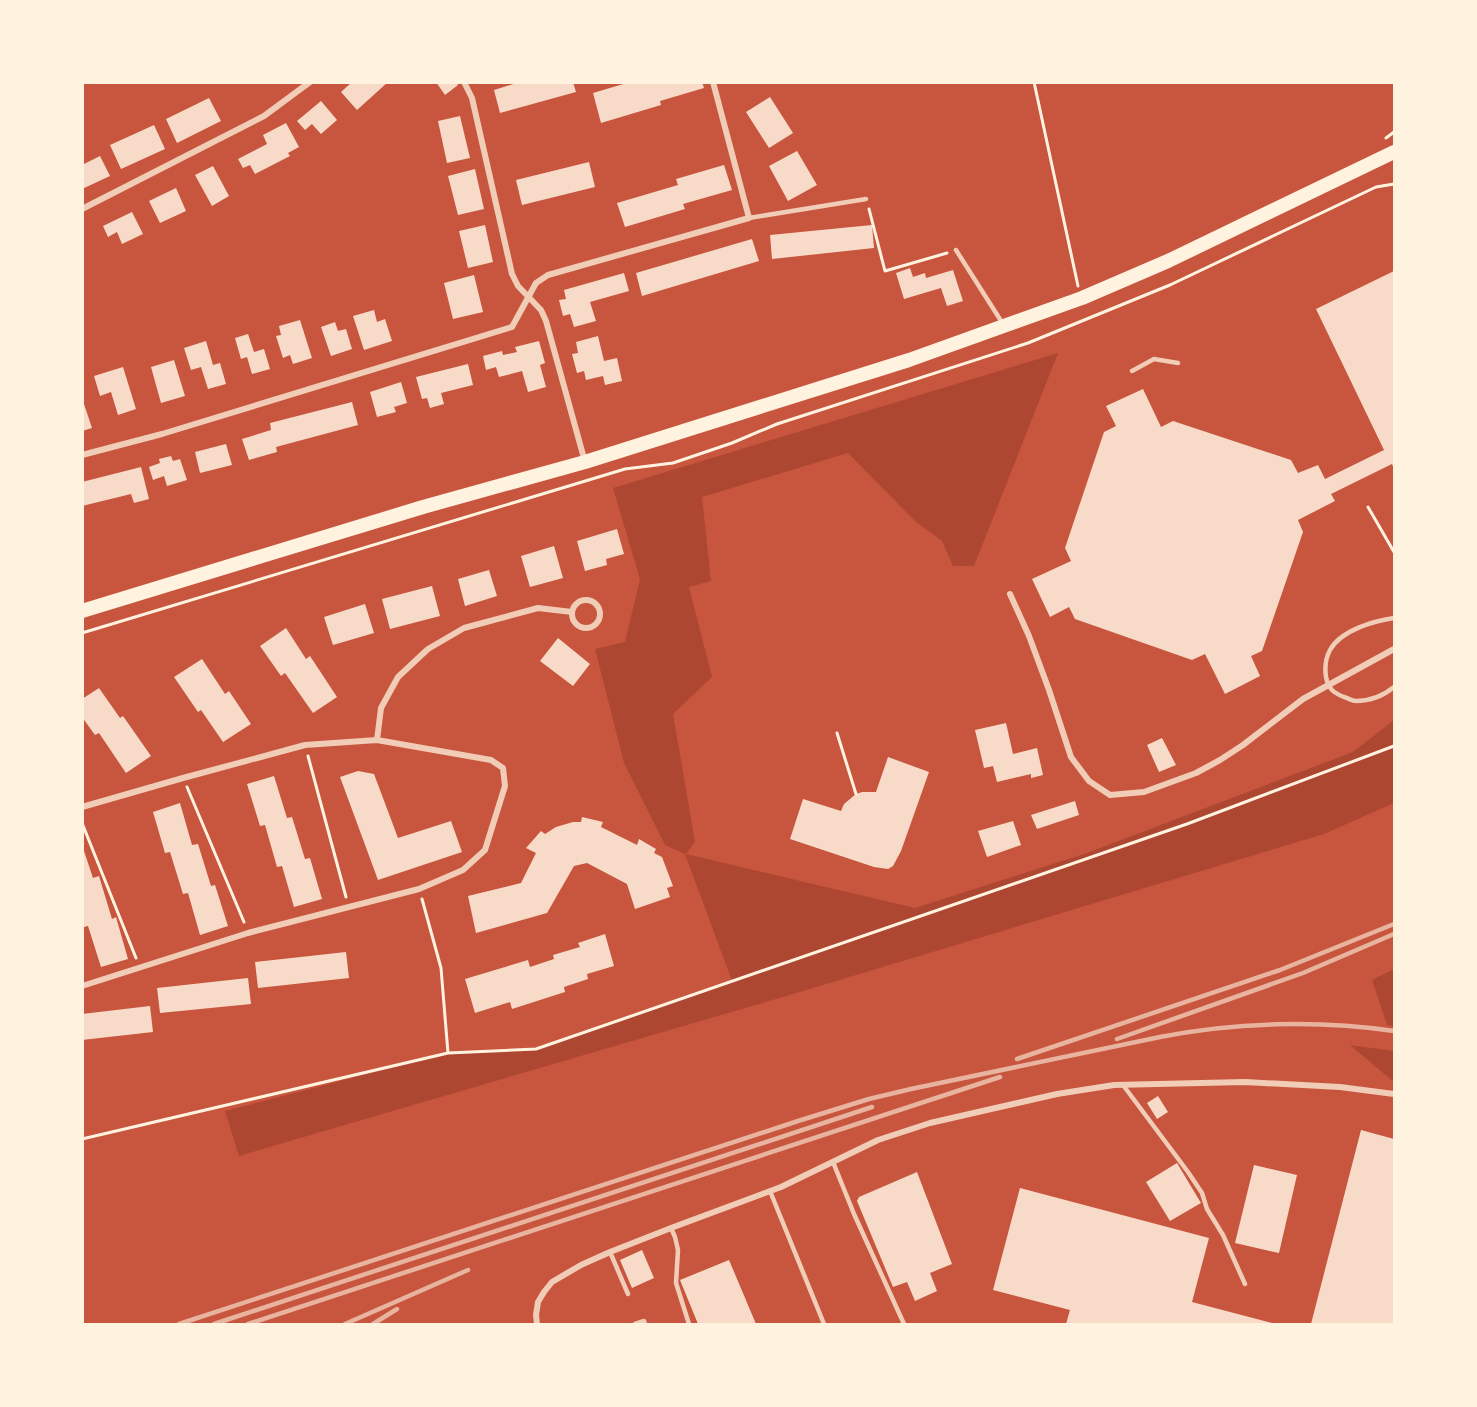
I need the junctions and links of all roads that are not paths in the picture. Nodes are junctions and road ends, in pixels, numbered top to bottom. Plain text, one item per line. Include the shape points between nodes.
1 (310, 82) edge
2 (464, 82) edge
3 (713, 82) edge
4 (1395, 152) edge
5 (866, 199) road end
6 (82, 209) edge
7 (749, 218) junction
8 (956, 250) road end
9 (528, 296) junction
10 (1004, 326) junction
11 (1179, 363) dead end
12 (1132, 371) dead end
13 (82, 456) edge
14 (585, 462) junction
15 (1010, 594) dead end
16 (82, 611) edge
17 (572, 612) junction
18 (1395, 618) edge
19 (1395, 649) edge
20 (1328, 684) junction
21 (1395, 687) edge
22 (377, 740) junction
23 (82, 807) edge
24 (82, 986) edge
25 (1123, 1085) junction
26 (1395, 1094) edge
27 (833, 1162) junction
28 (770, 1191) junction
29 (671, 1228) junction
30 (610, 1252) junction
31 (1245, 1284) dead end
32 (628, 1294) dead end
33 (537, 1324) edge
34 (635, 1324) edge
35 (645, 1324) edge
36 (689, 1324) edge
37 (824, 1324) edge
38 (904, 1324) edge

1 - 6 street via 264,116
2 - 9 street via 472,98 512,274
3 - 7 street
4 - 10 main road via 1168,261
5 - 7 lane
7 - 9 street via 548,275 536,283
8 - 10 lane
9 - 13 street via 512,327
9 - 14 street via 542,310 546,321
10 - 14 main road via 909,360
11 - 12 lane via 1154,359
14 - 16 main road
15 - 20 street via 1029,636 1071,757 1089,781 1110,795 1144,792 1196,773
17 - 17 street via 577,625 584,628 591,627 600,615 599,608 587,600 580,601
17 - 22 street via 538,608 464,628 429,649 398,677 381,708
18 - 20 lane via 1375,621 1338,640 1326,664
19 - 20 street
20 - 21 lane via 1333,692 1354,702 1381,698
22 - 23 street via 305,745
22 - 24 street via 491,760 503,768 505,786 485,850 463,870 419,889 248,933
25 - 26 street via 1245,1082
25 - 27 street via 1057,1094 930,1123 878,1140
25 - 31 lane via 1202,1194
27 - 28 street
27 - 38 lane
28 - 29 street
28 - 37 lane
29 - 30 street
29 - 36 lane via 678,1250 676,1283
30 - 32 lane
30 - 33 street via 552,1282 538,1302
34 - 35 lane

